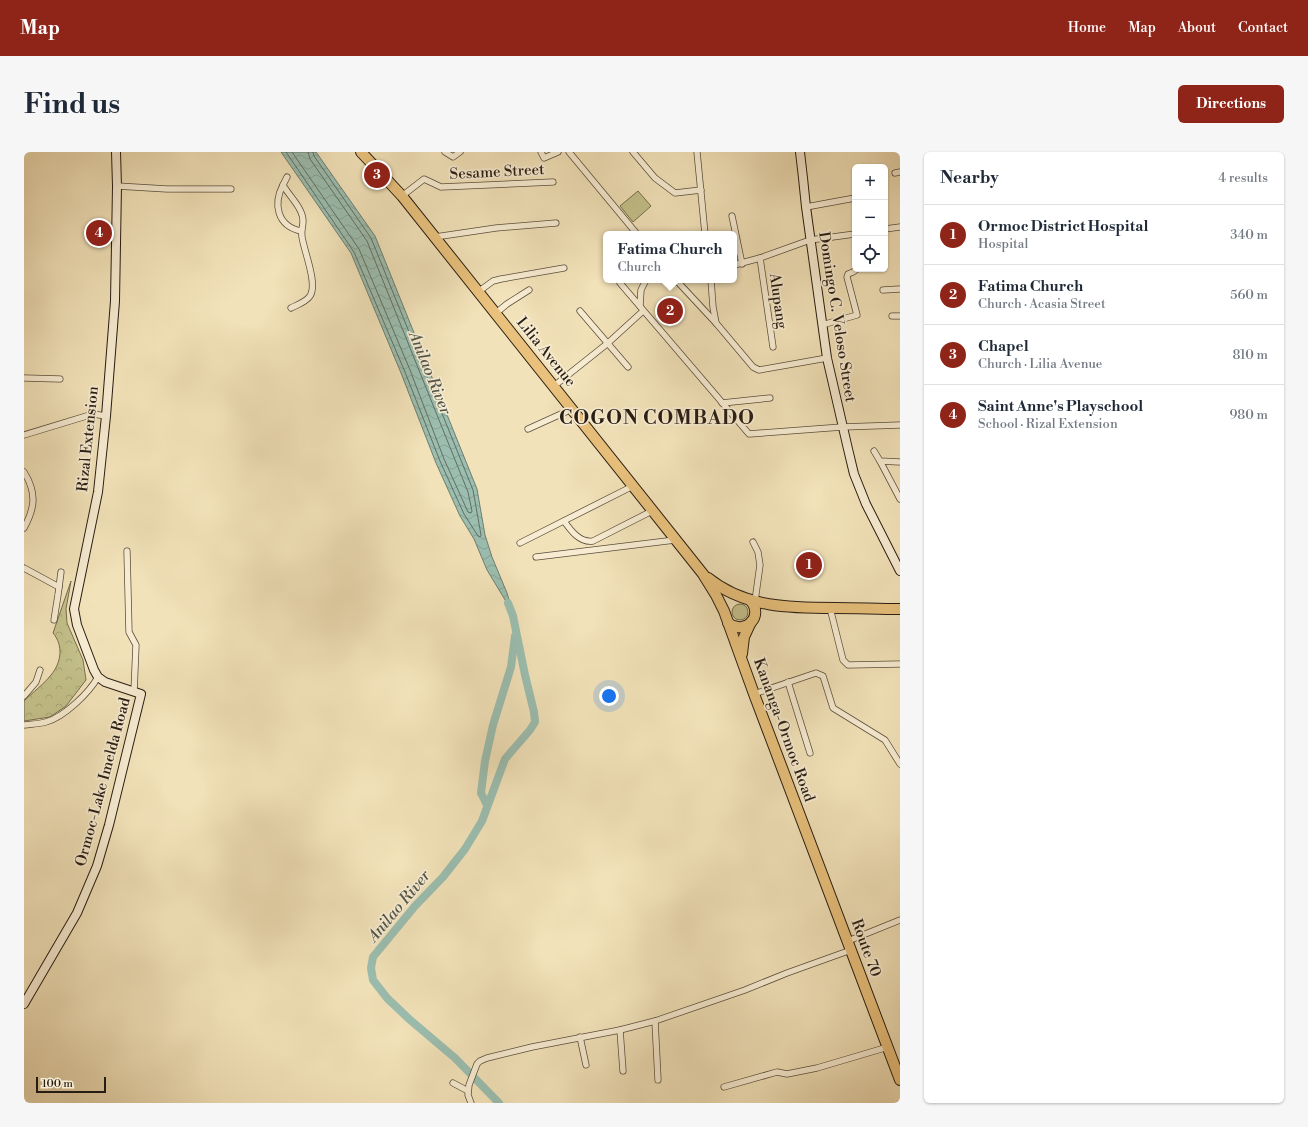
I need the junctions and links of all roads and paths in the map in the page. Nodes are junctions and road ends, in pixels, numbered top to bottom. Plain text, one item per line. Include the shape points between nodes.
1 (116, 152) edge
2 (361, 152) edge
3 (445, 152) edge
4 (460, 152) edge
5 (541, 152) edge
6 (558, 152) edge
7 (569, 152) edge
8 (632, 152) edge
9 (697, 152) edge
10 (800, 152) edge
11 (287, 177) dead end
12 (553, 182) dead end
13 (283, 185) junction
14 (117, 186) junction
15 (231, 189) dead end
16 (701, 190) junction
17 (402, 196) junction
18 (852, 199) edge
19 (806, 207) junction
20 (732, 216) dead end
21 (556, 223) dead end
22 (900, 227) edge
23 (888, 229) edge
24 (301, 231) junction
25 (635, 231) edge
26 (705, 231) edge
27 (735, 231) edge
28 (852, 234) edge
29 (435, 237) junction
30 (737, 240) edge
31 (810, 240) junction
32 (760, 258) junction
33 (742, 264) junction
34 (737, 265) edge
35 (564, 268) dead end
36 (853, 272) edge
37 (620, 283) dead end
38 (644, 283) edge
39 (679, 283) edge
40 (711, 283) edge
41 (900, 289) edge
42 (529, 290) dead end
43 (883, 290) dead end
44 (478, 292) junction
45 (291, 308) dead end
46 (641, 308) junction
47 (580, 310) dead end
48 (496, 313) junction
49 (892, 316) dead end
50 (900, 316) edge
51 (716, 323) junction
52 (822, 325) junction
53 (608, 343) junction
54 (773, 347) dead end
55 (827, 358) junction
56 (628, 367) dead end
57 (24, 378) edge
58 (60, 379) dead end
59 (554, 386) junction
60 (770, 398) dead end
61 (722, 403) junction
62 (572, 409) junction
63 (106, 416) junction
64 (900, 425) edge
65 (842, 427) junction
66 (528, 429) dead end
67 (24, 435) edge
68 (874, 452) dead end
69 (880, 461) junction
70 (900, 462) edge
71 (24, 472) edge
72 (633, 486) junction
73 (900, 499) edge
74 (652, 511) junction
75 (564, 520) junction
76 (24, 528) edge
77 (675, 540) junction
78 (753, 542) dead end
79 (520, 543) dead end
80 (127, 551) dead end
81 (536, 557) dead end
82 (24, 568) edge
83 (900, 571) edge
84 (61, 572) dead end
85 (703, 574) junction
86 (59, 587) junction
87 (749, 599) junction
88 (785, 607) junction
89 (830, 608) junction
90 (900, 609) edge
91 (724, 611) junction
92 (54, 620) dead end
93 (753, 621) junction
94 (728, 622) junction
95 (742, 658) junction
96 (900, 664) edge
97 (40, 670) dead end
98 (98, 677) junction
99 (788, 682) junction
100 (137, 693) junction
101 (754, 694) junction
102 (24, 696) edge
103 (24, 726) edge
104 (810, 753) dead end
105 (900, 764) edge
106 (812, 848) joint
107 (900, 920) edge
108 (850, 946) junction
109 (24, 1004) edge
110 (655, 1021) junction
111 (620, 1030) junction
112 (580, 1037) junction
113 (888, 1047) junction
114 (586, 1065) dead end
115 (623, 1071) dead end
116 (658, 1080) dead end
117 (900, 1080) edge
118 (453, 1083) dead end
119 (724, 1088) dead end
120 (468, 1091) junction
121 (471, 1103) edge

1 - 14 street, Rizal Extension
2 - 17 highway, Lilia Avenue
3 - 4 street via 452,157
5 - 6 street via 544,158
7 - 25 street
8 - 16 street via 655,178 675,193
9 - 16 street
10 - 19 street, Domingo C. Veloso Street
11 - 13 street
12 - 17 street, Sesame Street via 441,187 424,179
13 - 24 street via 302,216
13 - 24 street via 277,203 282,219 290,228
14 - 15 street
14 - 63 street, Rizal Extension via 115,301
16 - 26 street
17 - 29 highway, Lilia Avenue
18 - 19 street
19 - 31 street, Domingo C. Veloso Street
20 - 27 street
21 - 29 street
22 - 23 street
24 - 45 street via 311,274 312,291 307,299
28 - 31 street
29 - 44 highway, Lilia Avenue
30 - 33 street
31 - 32 street
31 - 52 street, Domingo C. Veloso Street
32 - 33 street
32 - 54 street, Alupang
33 - 34 street
35 - 44 street via 501,279
36 - 52 street via 847,277 857,315
37 - 46 street
38 - 46 street via 641,290
39 - 51 street
40 - 51 street
41 - 43 street
42 - 48 street
44 - 48 highway, Lilia Avenue
46 - 53 street
46 - 61 street
47 - 53 street
48 - 59 highway, Lilia Avenue
49 - 50 street
51 - 55 street via 753,367 759,370
52 - 55 street, Domingo C. Veloso Street
53 - 56 street
53 - 59 street
55 - 65 street, Domingo C. Veloso Street
57 - 58 street
59 - 62 highway, Lilia Avenue
60 - 61 street
61 - 65 street via 749,434
62 - 66 street
62 - 72 highway, Lilia Avenue
63 - 67 street via 93,414
63 - 98 street, Rizal Extension via 98,492 74,609 77,626
64 - 65 street
65 - 83 street, Domingo C. Veloso Street via 854,474 866,504
68 - 69 street
69 - 70 street
69 - 73 street
71 - 76 street via 30,481 33,498 31,516
72 - 74 highway, Lilia Avenue
72 - 75 street
74 - 75 street via 589,542 577,536
74 - 77 highway, Lilia Avenue
75 - 79 street
77 - 81 street
77 - 85 highway, Lilia Avenue
78 - 87 street via 760,565
80 - 100 street via 129,632 136,646
82 - 86 street
84 - 86 street
85 - 87 highway via 723,588
85 - 91 highway
86 - 92 street
87 - 88 highway
87 - 91 highway via 734,597 727,603
87 - 93 highway via 755,607
88 - 89 highway
88 - 93 highway via 769,610
89 - 90 highway
89 - 96 street via 843,660 848,665
91 - 94 highway
93 - 94 highway via 742,627
93 - 95 highway via 742,643
94 - 95 highway, Kananga-Ormoc Road
95 - 101 highway, Kananga-Ormoc Road
97 - 102 street via 36,682
98 - 100 street
98 - 103 street via 94,684 58,717
99 - 101 street
99 - 104 street
99 - 105 street via 816,673 823,676 833,708 885,740
100 - 109 street, Ormoc-Lake Imelda Road via 109,825 97,866 77,913
101 - 106 highway, Kananga-Ormoc Road
106 - 108 highway, Route 70
107 - 108 street
108 - 110 street via 745,990
108 - 113 highway, Route 70
110 - 111 street
110 - 116 street
111 - 112 street
111 - 115 street
112 - 114 street
112 - 120 street via 480,1061
113 - 117 highway, Route 70
113 - 119 street via 817,1068 787,1074 777,1072
118 - 120 street
120 - 121 street

